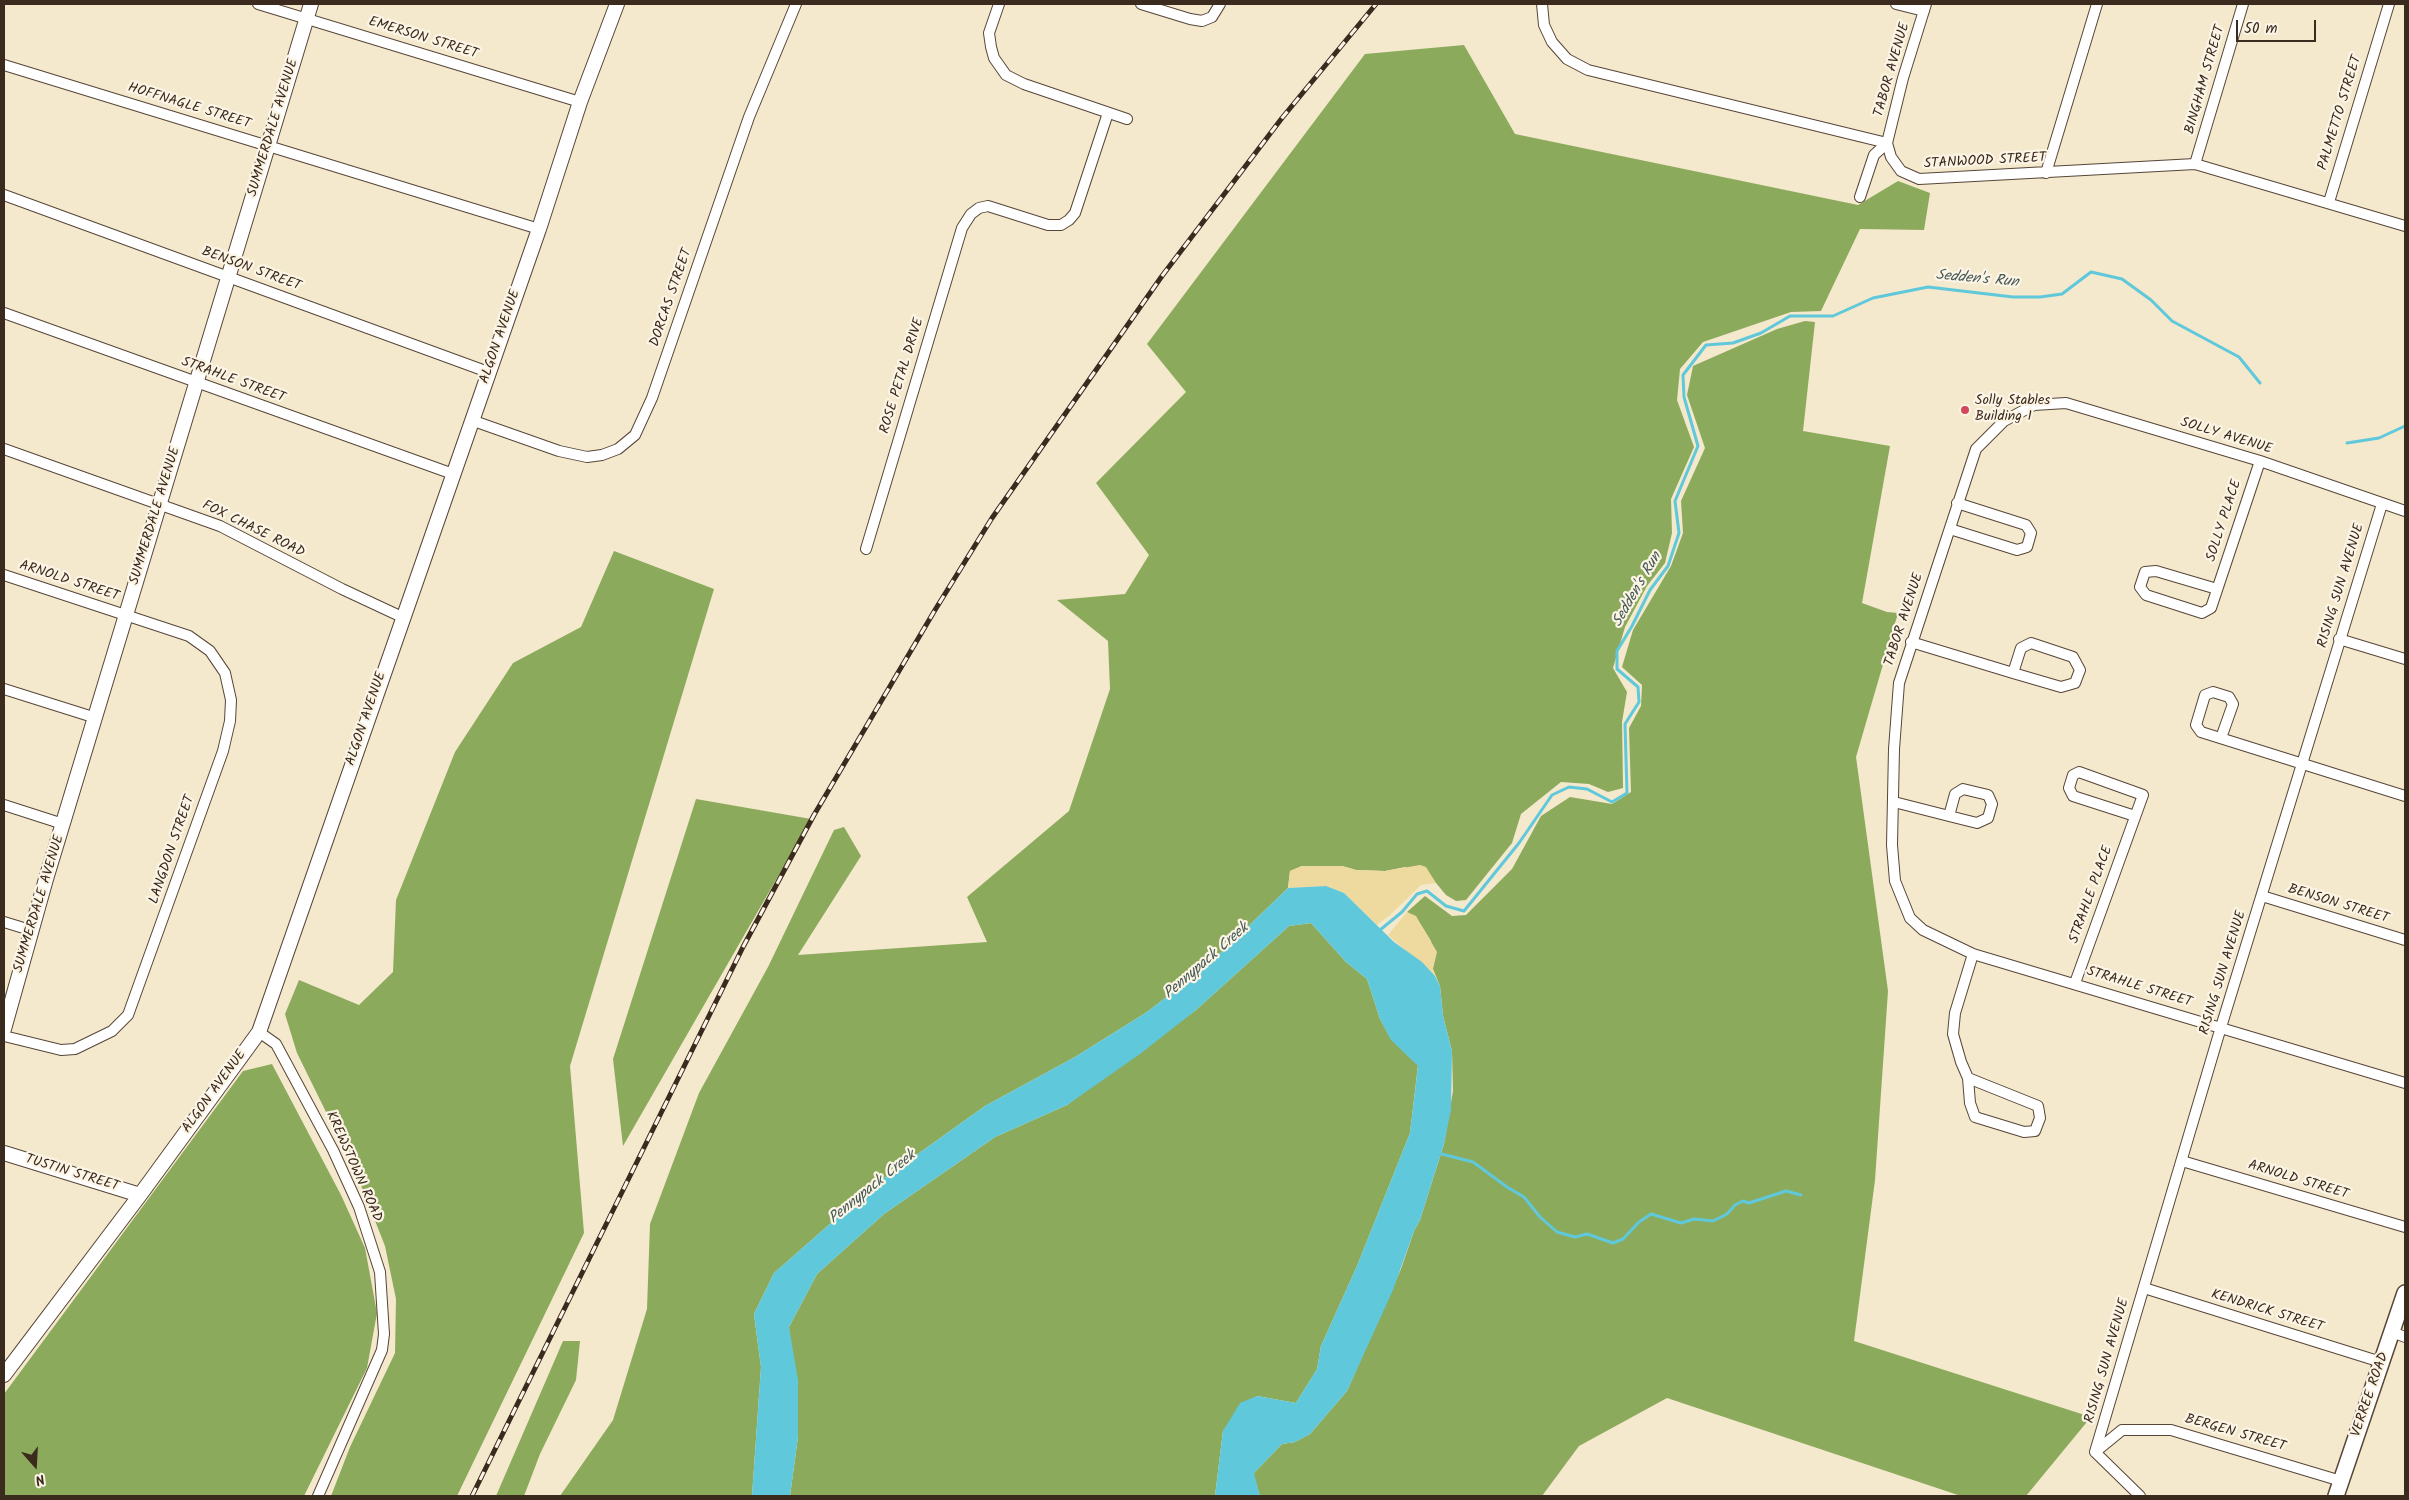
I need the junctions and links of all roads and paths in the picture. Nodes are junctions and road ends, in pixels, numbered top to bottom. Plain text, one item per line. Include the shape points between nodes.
1 (258, 4) edge
2 (311, 4) edge
3 (617, 4) edge
4 (796, 4) edge
5 (998, 4) edge
6 (1141, 4) edge
7 (1220, 4) edge
8 (1542, 4) edge
9 (1896, 4) edge
10 (2097, 4) edge
11 (2243, 4) edge
12 (2389, 4) edge
13 (1925, 7) edge
14 (307, 18) junction
15 (4, 65) edge
16 (580, 102) junction
17 (1108, 113) junction
18 (1127, 119) dead end
19 (1886, 143) junction
20 (270, 146) junction
21 (2196, 164) junction
22 (2046, 172) junction
23 (4, 195) edge
24 (1860, 197) dead end
25 (2329, 202) junction
26 (2405, 226) edge
27 (539, 229) junction
28 (230, 277) junction
29 (4, 313) edge
30 (488, 372) junction
31 (197, 383) junction
32 (2036, 405) joint
33 (471, 420) junction
34 (4, 448) edge
35 (2260, 461) junction
36 (453, 474) junction
37 (1958, 503) junction
38 (161, 504) junction
39 (2382, 504) junction
40 (2405, 511) edge
41 (1950, 529) junction
42 (866, 549) dead end
43 (4, 575) edge
44 (2217, 589) junction
45 (126, 615) junction
46 (402, 617) junction
47 (2339, 640) junction
48 (1911, 642) junction
49 (2405, 659) edge
50 (2013, 673) junction
51 (4, 689) edge
52 (96, 718) junction
53 (2221, 738) junction
54 (2302, 765) junction
55 (2405, 796) edge
56 (1894, 802) junction
57 (4, 805) edge
58 (1949, 816) dead end
59 (2135, 816) junction
60 (63, 824) junction
61 (1895, 882) joint
62 (2262, 896) junction
63 (4, 922) edge
64 (30, 930) junction
65 (2405, 940) edge
66 (1973, 954) junction
67 (2075, 983) junction
68 (2222, 1027) junction
69 (4, 1029) edge
70 (258, 1032) junction
71 (4, 1036) edge
72 (1968, 1078) junction
73 (2405, 1083) edge
74 (4, 1153) edge
75 (2182, 1160) junction
76 (140, 1195) junction
77 (2405, 1227) edge
78 (2144, 1288) junction
79 (2405, 1293) edge
80 (2398, 1334) edge
81 (2382, 1362) junction
82 (4, 1374) edge
83 (2095, 1452) junction
84 (2342, 1481) junction
85 (318, 1496) edge
86 (2140, 1496) edge
87 (2336, 1496) edge

1 - 14 street, EMERSON STREET
2 - 14 street, SUMMERDALE AVENUE
3 - 16 street, ALGON AVENUE
4 - 33 street, DORCAS STREET via 749,117 652,398 635,435 618,449 602,456 573,456
5 - 17 street via 990,33 991,47 994,58 1006,75
6 - 7 street via 1202,20 1212,17
8 - 19 street via 1544,25 1552,42 1567,58 1588,70
9 - 13 street
10 - 22 street
11 - 21 street, BINGHAM STREET
12 - 25 street, PALMETTO STREET
13 - 19 street, TABOR AVENUE
14 - 16 street, EMERSON STREET
14 - 20 street, SUMMERDALE AVENUE
15 - 20 street, HOFFNAGLE STREET
16 - 27 street, ALGON AVENUE
17 - 18 street
17 - 42 street, ROSE PETAL DRIVE via 1075,213 1069,220 1061,225 1048,225 988,206 970,214 962,228
19 - 22 street, STANWOOD STREET via 1901,171 1919,179
19 - 24 street via 1874,155
20 - 27 street, HOFFNAGLE STREET
20 - 28 street, SUMMERDALE AVENUE
21 - 22 street, STANWOOD STREET
21 - 25 street, STANWOOD STREET
23 - 28 street, BENSON STREET
25 - 26 street, STANWOOD STREET
27 - 30 street, ALGON AVENUE
28 - 30 street, BENSON STREET
28 - 31 street, SUMMERDALE AVENUE
29 - 31 street, STRAHLE STREET
30 - 33 street, ALGON AVENUE
31 - 36 street, STRAHLE STREET
31 - 38 street, SUMMERDALE AVENUE
32 - 35 street, SOLLY AVENUE via 2066,403
32 - 37 street, TABOR AVENUE via 2004,421 1976,449
33 - 36 street, ALGON AVENUE
34 - 38 street, FOX CHASE ROAD
35 - 39 street, SOLLY AVENUE
35 - 44 street, SOLLY PLACE
36 - 46 street, ALGON AVENUE
37 - 41 street, TABOR AVENUE
37 - 41 street via 2026,525 2032,533 2027,547 2017,550
38 - 45 street, SUMMERDALE AVENUE
38 - 46 street, FOX CHASE ROAD via 220,526
39 - 40 street, SOLLY AVENUE
39 - 47 street, RISING SUN AVENUE
41 - 48 street, TABOR AVENUE
43 - 45 street, ARNOLD STREET
44 - 44 street, SOLLY PLACE via 2211,608 2202,613 2146,595 2140,587 2145,572 2156,571
45 - 52 street, SUMMERDALE AVENUE
45 - 71 street, LANGDON STREET via 189,636 210,651 225,672 232,700 223,751 128,1015 112,1032 75,1049 61,1050
46 - 70 street, ALGON AVENUE
47 - 49 street
47 - 54 street, RISING SUN AVENUE
48 - 50 street
48 - 56 street, TABOR AVENUE via 1898,682
50 - 50 street via 2061,687 2075,683 2080,670 2073,657 2031,643 2021,648
51 - 52 street
52 - 60 street, SUMMERDALE AVENUE
53 - 53 street via 2200,732 2196,725 2205,694 2213,692 2229,697 2234,704
53 - 54 street
54 - 55 street
54 - 62 street, RISING SUN AVENUE
56 - 58 street
56 - 61 street, TABOR AVENUE via 1892,844
57 - 60 street
59 - 59 street, STRAHLE PLACE via 2072,796 2069,788 2073,775 2079,772 2143,795
59 - 67 street, STRAHLE PLACE
60 - 64 street, SUMMERDALE AVENUE
61 - 66 street, STRAHLE STREET via 1910,918 1924,930
62 - 65 street, BENSON STREET
62 - 68 street, RISING SUN AVENUE
63 - 64 street
64 - 69 street, SUMMERDALE AVENUE
66 - 67 street, STRAHLE STREET
66 - 72 street via 1955,1013 1953,1034
67 - 68 street, STRAHLE STREET
68 - 73 street, STRAHLE STREET
68 - 75 street, RISING SUN AVENUE
70 - 76 street, ALGON AVENUE
70 - 85 street, KREWSTOWN ROAD via 276,1044 333,1150 359,1207 380,1272 382,1350
72 - 72 street via 2038,1106 2040,1118 2035,1131 2024,1132 1975,1117
74 - 76 street, TUSTIN STREET
75 - 77 street, ARNOLD STREET
75 - 78 street, RISING SUN AVENUE
76 - 82 street, ALGON AVENUE
78 - 81 street, KENDRICK STREET
78 - 83 street, RISING SUN AVENUE
79 - 80 main road, VERREE ROAD
80 - 81 main road, VERREE ROAD
81 - 84 main road, VERREE ROAD
83 - 84 street, BERGEN STREET via 2122,1430 2171,1430
83 - 86 street
84 - 87 main road, VERREE ROAD

